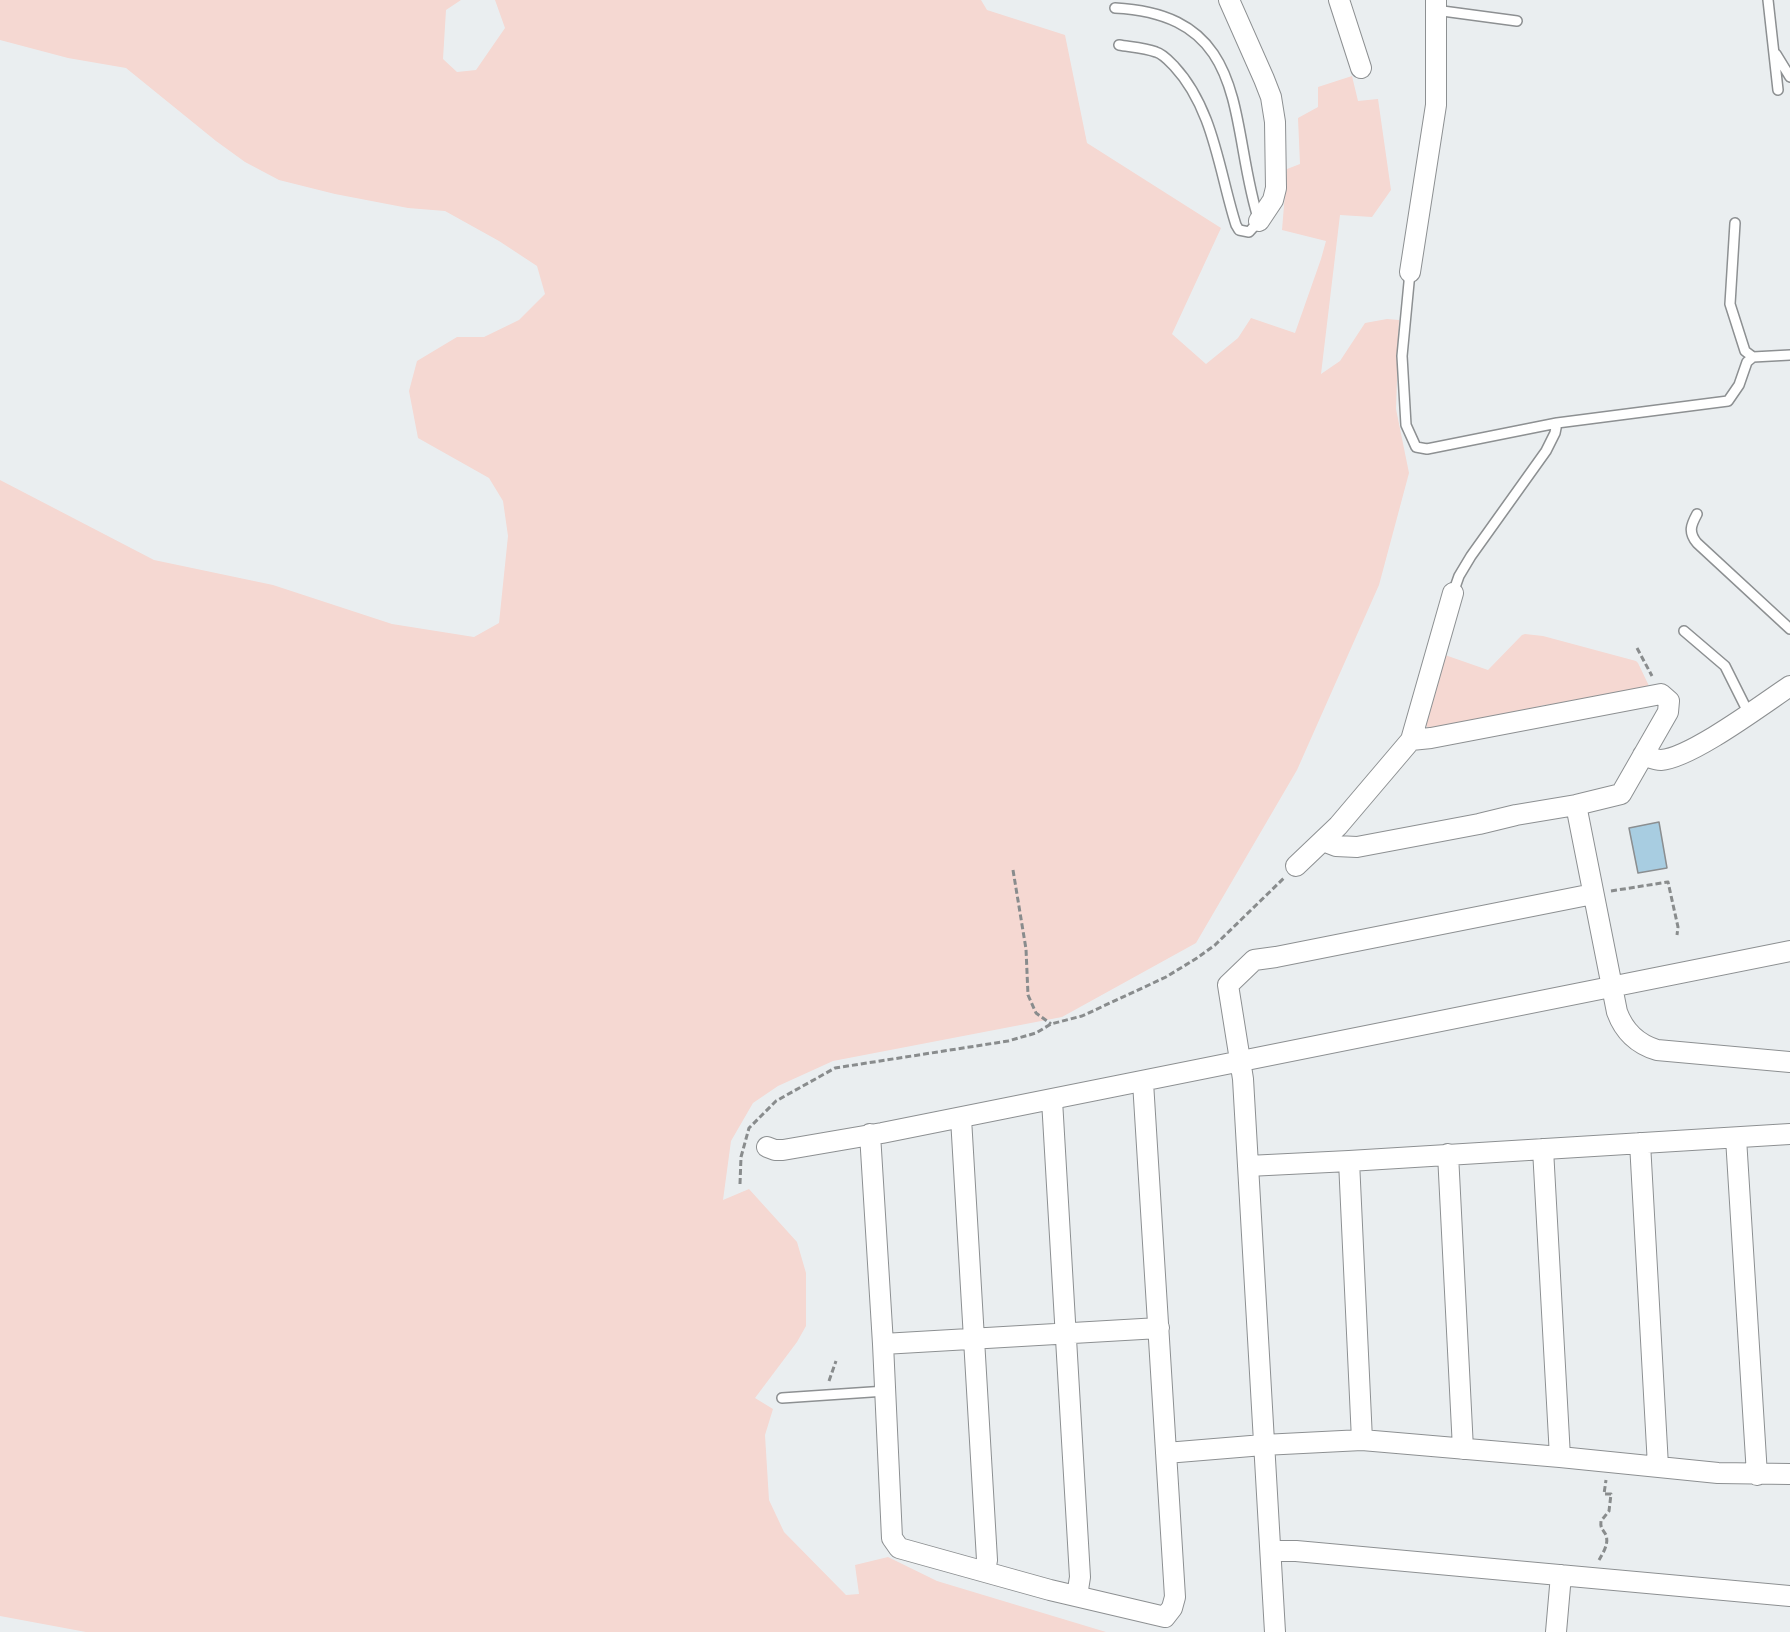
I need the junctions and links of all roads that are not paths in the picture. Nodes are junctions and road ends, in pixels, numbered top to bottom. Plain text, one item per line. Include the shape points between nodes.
1 (1229, 0) edge
2 (1339, 0) edge
3 (1768, 0) edge
4 (1436, 5) edge
5 (1115, 8) dead end
6 (1517, 21) dead end
7 (1119, 45) dead end
8 (1774, 49) junction
9 (1361, 68) dead end
10 (1790, 77) edge
11 (1778, 90) dead end
12 (1258, 221) junction
13 (1735, 223) dead end
14 (1410, 272) joint
15 (1790, 355) edge
16 (1753, 357) junction
17 (1557, 423) junction
18 (1697, 514) dead end
19 (1453, 592) joint
20 (1790, 629) edge
21 (1684, 631) dead end
22 (1790, 686) edge
23 (1749, 714) junction
24 (1411, 740) junction
25 (1644, 755) junction
26 (1576, 805) junction
27 (1323, 841) junction
28 (1296, 866) road end
29 (1600, 893) junction
30 (1790, 951) edge
31 (1611, 988) junction
32 (1241, 1062) junction
33 (1790, 1062) edge
34 (1143, 1082) junction
35 (1052, 1100) junction
36 (961, 1118) junction
37 (870, 1134) junction
38 (1790, 1134) edge
39 (1737, 1138) junction
40 (1640, 1143) junction
41 (767, 1147) dead end
42 (1543, 1149) junction
43 (1448, 1154) junction
44 (1349, 1161) junction
45 (1248, 1166) junction
46 (1159, 1328) junction
47 (1065, 1334) junction
48 (973, 1340) junction
49 (883, 1344) junction
50 (886, 1391) junction
51 (782, 1398) dead end
52 (1362, 1440) junction
53 (1263, 1445) junction
54 (1462, 1449) junction
55 (1166, 1453) junction
56 (1560, 1457) junction
57 (1658, 1466) junction
58 (1790, 1474) edge
59 (1757, 1475) junction
60 (1271, 1551) junction
61 (985, 1571) junction
62 (1562, 1575) junction
63 (1077, 1596) junction
64 (1790, 1596) edge
65 (1275, 1632) edge
66 (1556, 1632) edge

1 - 12 street via 1271,97 1275,122 1276,188 1273,200
2 - 9 street
3 - 8 lane
4 - 6 lane
4 - 14 street via 1436,105
5 - 12 lane via 1175,20 1209,46 1224,72 1236,111
7 - 12 lane via 1157,52 1180,73 1208,124 1236,225 1243,232 1250,232
8 - 10 lane
8 - 11 lane
13 - 16 lane via 1730,304 1745,351
14 - 17 lane via 1402,356 1406,425 1416,447 1426,449
15 - 16 lane
16 - 17 lane via 1728,401
17 - 19 lane via 1546,451 1471,556
18 - 20 lane via 1691,536
19 - 24 street
21 - 23 lane via 1725,666
22 - 23 street
23 - 25 street via 1675,756 1662,760
24 - 25 street via 1661,694 1669,701 1668,712
24 - 27 street
25 - 26 street via 1621,794
26 - 27 street via 1357,847
26 - 29 street
27 - 28 street
29 - 31 street
29 - 32 street via 1254,960 1228,985
30 - 31 street
31 - 32 street
31 - 33 street via 1624,1028 1649,1048
32 - 34 street
32 - 45 street
34 - 35 street
34 - 46 street
35 - 36 street
35 - 47 street
36 - 37 street
36 - 48 street
37 - 41 street via 783,1150
37 - 49 street
38 - 39 street
39 - 40 street
39 - 59 street
40 - 42 street
40 - 57 street
42 - 43 street
42 - 56 street
43 - 44 street
43 - 54 street
44 - 45 street
44 - 52 street
45 - 53 street
46 - 47 street
46 - 55 street
47 - 48 street
47 - 63 street via 1080,1577
48 - 49 street
48 - 61 street
49 - 50 street
50 - 51 lane
50 - 61 street via 892,1539 899,1548
52 - 53 street
52 - 54 street
53 - 55 street
53 - 60 street
54 - 56 street
55 - 63 street via 1175,1597 1172,1608 1165,1617
56 - 57 street
57 - 59 street
58 - 59 street
60 - 62 street
60 - 65 street
61 - 63 street
62 - 64 street
62 - 66 street

